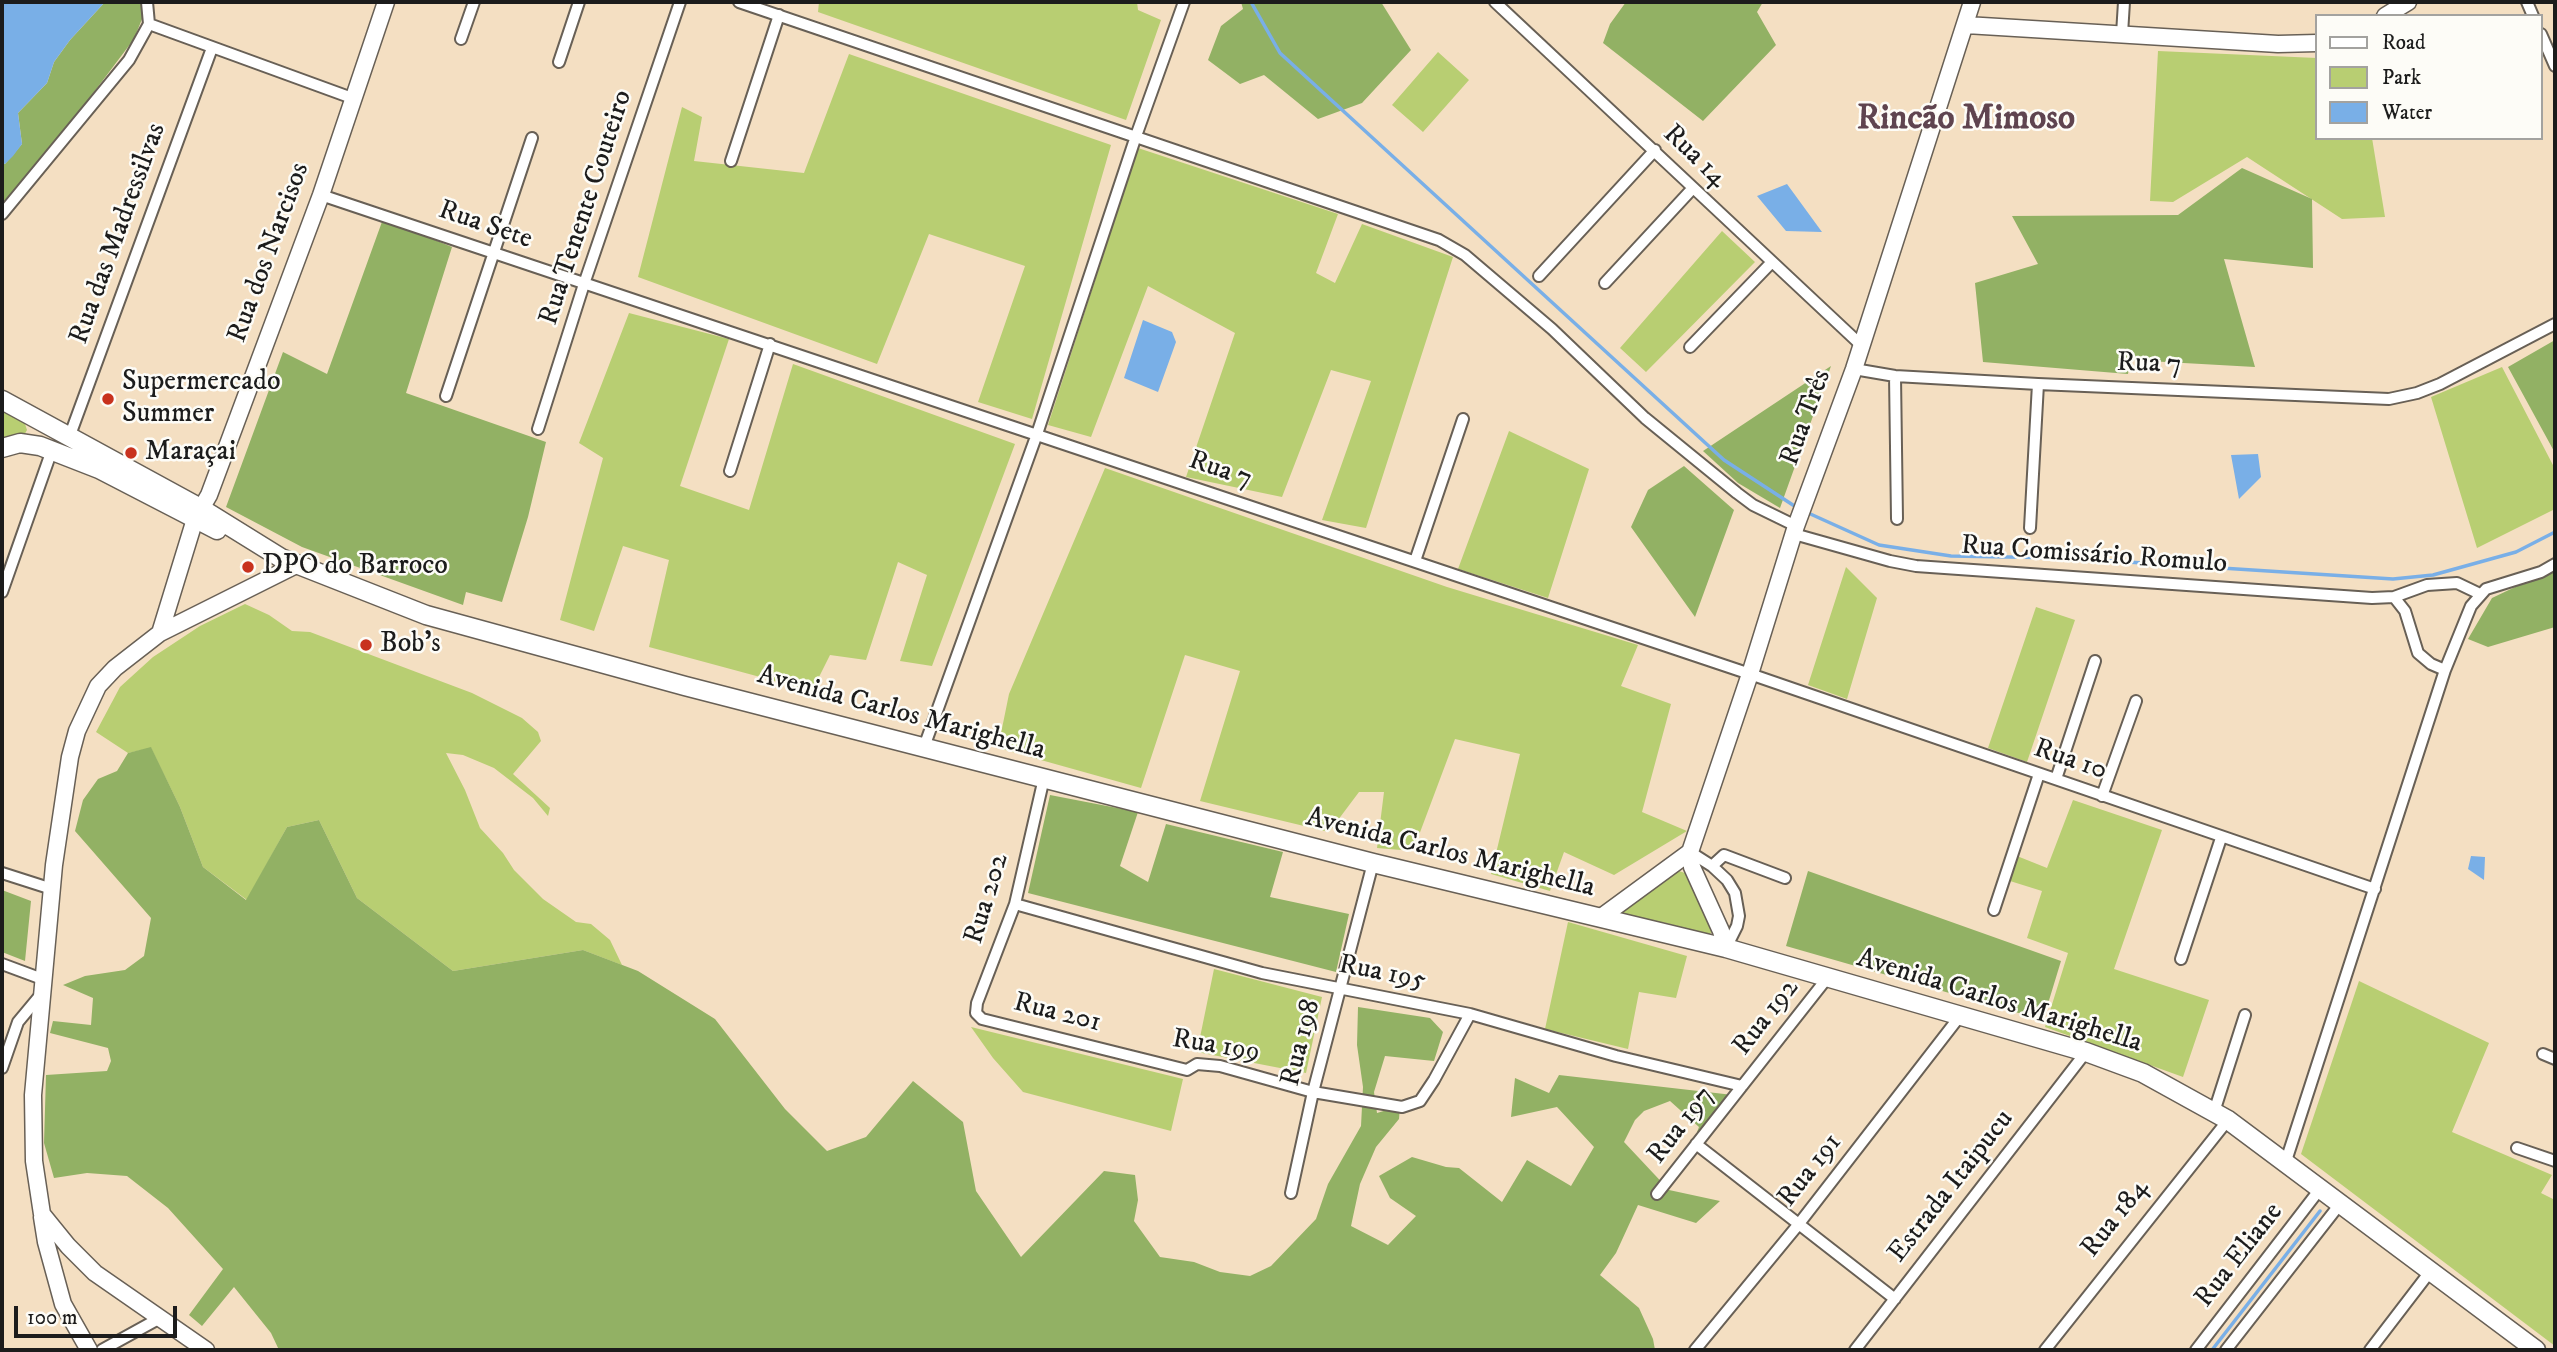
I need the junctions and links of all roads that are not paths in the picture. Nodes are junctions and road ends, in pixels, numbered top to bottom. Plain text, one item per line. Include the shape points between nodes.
1 (147, 2) edge
2 (386, 2) edge
3 (474, 2) edge
4 (579, 2) edge
5 (680, 2) edge
6 (739, 2) edge
7 (1184, 2) edge
8 (1495, 2) edge
9 (1972, 2) edge
10 (2124, 2) edge
11 (2408, 2) edge
12 (2388, 14) edge
13 (779, 15) junction
14 (149, 24) junction
15 (1966, 25) junction
16 (2122, 34) junction
17 (2543, 39) edge
18 (461, 40) dead end
19 (2316, 43) edge
20 (212, 48) junction
21 (559, 62) dead end
22 (2555, 66) edge
23 (352, 98) junction
24 (1136, 136) junction
25 (532, 138) dead end
26 (1654, 150) junction
27 (731, 162) dead end
28 (1693, 188) junction
29 (321, 195) junction
30 (2, 214) edge
31 (492, 252) junction
32 (1772, 262) junction
33 (1539, 276) dead end
34 (1605, 283) dead end
35 (584, 284) junction
36 (675, 312) joint
37 (2555, 324) edge
38 (771, 344) junction
39 (1861, 345) junction
40 (1690, 347) dead end
41 (1854, 369) junction
42 (1895, 376) junction
43 (2038, 384) junction
44 (446, 396) dead end
45 (2, 400) edge
46 (35, 417) junction
47 (1463, 419) dead end
48 (538, 429) dead end
49 (1037, 434) junction
50 (70, 435) junction
51 (27, 443) junction
52 (2, 448) edge
53 (52, 450) junction
54 (730, 471) dead end
55 (199, 514) junction
56 (1897, 519) dead end
57 (2030, 528) dead end
58 (1795, 530) junction
59 (1415, 561) junction
60 (289, 562) junction
61 (2555, 564) edge
62 (2, 592) edge
63 (2480, 594) junction
64 (2394, 597) junction
65 (160, 633) junction
66 (2095, 662) dead end
67 (2445, 670) junction
68 (1750, 674) junction
69 (2136, 701) dead end
70 (925, 747) junction
71 (2039, 774) junction
72 (1044, 778) junction
73 (2056, 779) junction
74 (2102, 796) junction
75 (2221, 838) junction
76 (1690, 852) junction
77 (1373, 863) junction
78 (1712, 866) junction
79 (2, 873) edge
80 (1785, 878) dead end
81 (52, 889) junction
82 (2375, 889) junction
83 (1014, 904) junction
84 (1994, 911) dead end
85 (1600, 918) junction
86 (1726, 948) junction
87 (2181, 959) dead end
88 (2, 964) edge
89 (1828, 978) junction
90 (44, 986) junction
91 (1339, 989) junction
92 (1470, 1014) junction
93 (2245, 1015) dead end
94 (1960, 1016) junction
95 (992, 1022) joint
96 (1111, 1051) joint
97 (2086, 1052) junction
98 (2543, 1055) dead end
99 (2555, 1059) edge
100 (2, 1068) edge
101 (1742, 1086) junction
102 (1313, 1092) junction
103 (2221, 1116) junction
104 (1696, 1144) junction
105 (2517, 1148) dead end
106 (2555, 1161) edge
107 (2285, 1164) junction
108 (2320, 1189) junction
109 (1291, 1193) dead end
110 (1657, 1194) dead end
111 (2340, 1204) junction
112 (42, 1214) junction
113 (1798, 1226) junction
114 (2429, 1273) junction
115 (1895, 1299) junction
116 (160, 1318) junction
117 (2527, 1348) edge
118 (89, 1350) edge
119 (102, 1350) edge
120 (206, 1350) edge
121 (1695, 1350) edge
122 (1855, 1350) edge
123 (2045, 1350) edge
124 (2196, 1350) edge
125 (2226, 1350) edge
126 (2370, 1350) edge

1 - 14 street
2 - 23 main road, Rua dos Narcisos
3 - 18 street
4 - 21 street
5 - 35 street, Rua Tenente Couteiro
6 - 13 street
7 - 24 street
8 - 26 street, Rua 14
9 - 15 main road, Rua Três
10 - 16 street
11 - 12 main road
13 - 24 street, Rua Comissário Romulo
13 - 27 street
14 - 20 street
14 - 30 street via 129,60
15 - 16 main road
15 - 39 main road, Rua Três
16 - 19 main road
17 - 22 street
20 - 23 street
20 - 50 street, Rua das Madressilvas
23 - 29 main road, Rua dos Narcisos
24 - 49 street
24 - 58 street, Rua Comissário Romulo via 1451,246 1552,329 1645,418 1753,505
25 - 31 street
26 - 28 street, Rua 14
26 - 33 street
28 - 32 street, Rua 14
28 - 34 street
29 - 31 street, Rua Sete
29 - 55 main road, Rua dos Narcisos
31 - 35 street, Rua Sete
31 - 44 street
32 - 39 street, Rua 14
32 - 40 street
35 - 36 street, Rua Sete
35 - 48 street, Rua Tenente Couteiro
36 - 38 street, Rua 7
37 - 43 street, Rua 7 via 2440,384 2389,399
38 - 49 street, Rua 7
38 - 54 street
39 - 41 main road, Rua Três
41 - 42 street, Rua 7
41 - 58 main road, Rua Três
42 - 43 street, Rua 7
42 - 56 street
43 - 57 street
45 - 46 main road, Avenida Carlos Marighella
46 - 50 main road, Avenida Carlos Marighella
46 - 51 main road via 36,432
47 - 59 street
49 - 59 street, Rua 7
49 - 70 street
50 - 55 main road, Avenida Carlos Marighella
51 - 52 main road
51 - 53 main road, Avenida Carlos Marighella
53 - 55 main road, Avenida Carlos Marighella
53 - 62 street
55 - 60 main road, Avenida Carlos Marighella
55 - 65 main road, Rua dos Narcisos
58 - 64 street, Rua Comissário Romulo via 1916,566
58 - 68 main road, Rua Três
59 - 68 street, Rua 7
60 - 65 main road
60 - 70 main road, Avenida Carlos Marighella via 426,615
61 - 63 street
63 - 64 street, Rua Comissário Romulo via 2457,583 2427,585
63 - 67 street
64 - 67 street via 2405,611 2418,653
65 - 81 main road via 115,668 89,702 71,757
66 - 73 street
67 - 82 street
68 - 71 street, Rua 10
68 - 76 main road, Rua Três
69 - 74 street
70 - 72 main road, Avenida Carlos Marighella
71 - 73 street, Rua 10
71 - 84 street
72 - 77 main road, Avenida Carlos Marighella
72 - 83 street, Rua 202
73 - 74 street, Rua 10
74 - 75 street, Rua 10
75 - 82 street, Rua 10
75 - 87 street
76 - 78 street
76 - 85 main road
76 - 86 main road
77 - 85 main road, Avenida Carlos Marighella
77 - 91 street, Rua 198
78 - 80 street via 1724,855
78 - 86 street via 1727,880 1738,903 1737,926
79 - 81 street
81 - 90 main road
82 - 107 street
83 - 91 street, Rua 195 via 1251,970
83 - 95 street, Rua 202 via 977,1003 976,1013
85 - 86 main road, Avenida Carlos Marighella
86 - 89 main road, Avenida Carlos Marighella
88 - 90 street
89 - 94 main road, Avenida Carlos Marighella
89 - 101 street, Rua 192
90 - 100 street via 18,1022
90 - 112 main road via 32,1131
91 - 92 street, Rua 195
91 - 102 street, Rua 198
92 - 101 street, Rua 195
92 - 102 street via 1434,1080 1413,1105 1384,1106
93 - 103 street
94 - 97 main road, Avenida Carlos Marighella
94 - 113 street, Rua 191
95 - 96 street, Rua 201
96 - 102 street, Rua 199 via 1187,1070 1197,1064 1220,1066
97 - 103 main road, Avenida Carlos Marighella via 2143,1073
97 - 115 street, Estrada Itaipucu
98 - 99 street
101 - 104 street, Rua 197
102 - 109 street, Rua 198
103 - 107 main road, Avenida Carlos Marighella
103 - 123 street, Rua 184
104 - 110 street, Rua 197
104 - 113 street
105 - 106 street
107 - 108 main road, Avenida Carlos Marighella
108 - 111 main road, Avenida Carlos Marighella
108 - 124 street, Rua Eliane
111 - 114 main road, Avenida Carlos Marighella
111 - 125 street, Rua Eliane
112 - 116 main road via 95,1273
112 - 118 main road via 63,1304
113 - 115 street
113 - 121 street, Rua 191
114 - 117 main road, Avenida Carlos Marighella
114 - 126 street
115 - 122 street, Estrada Itaipucu
116 - 119 street
116 - 120 main road

